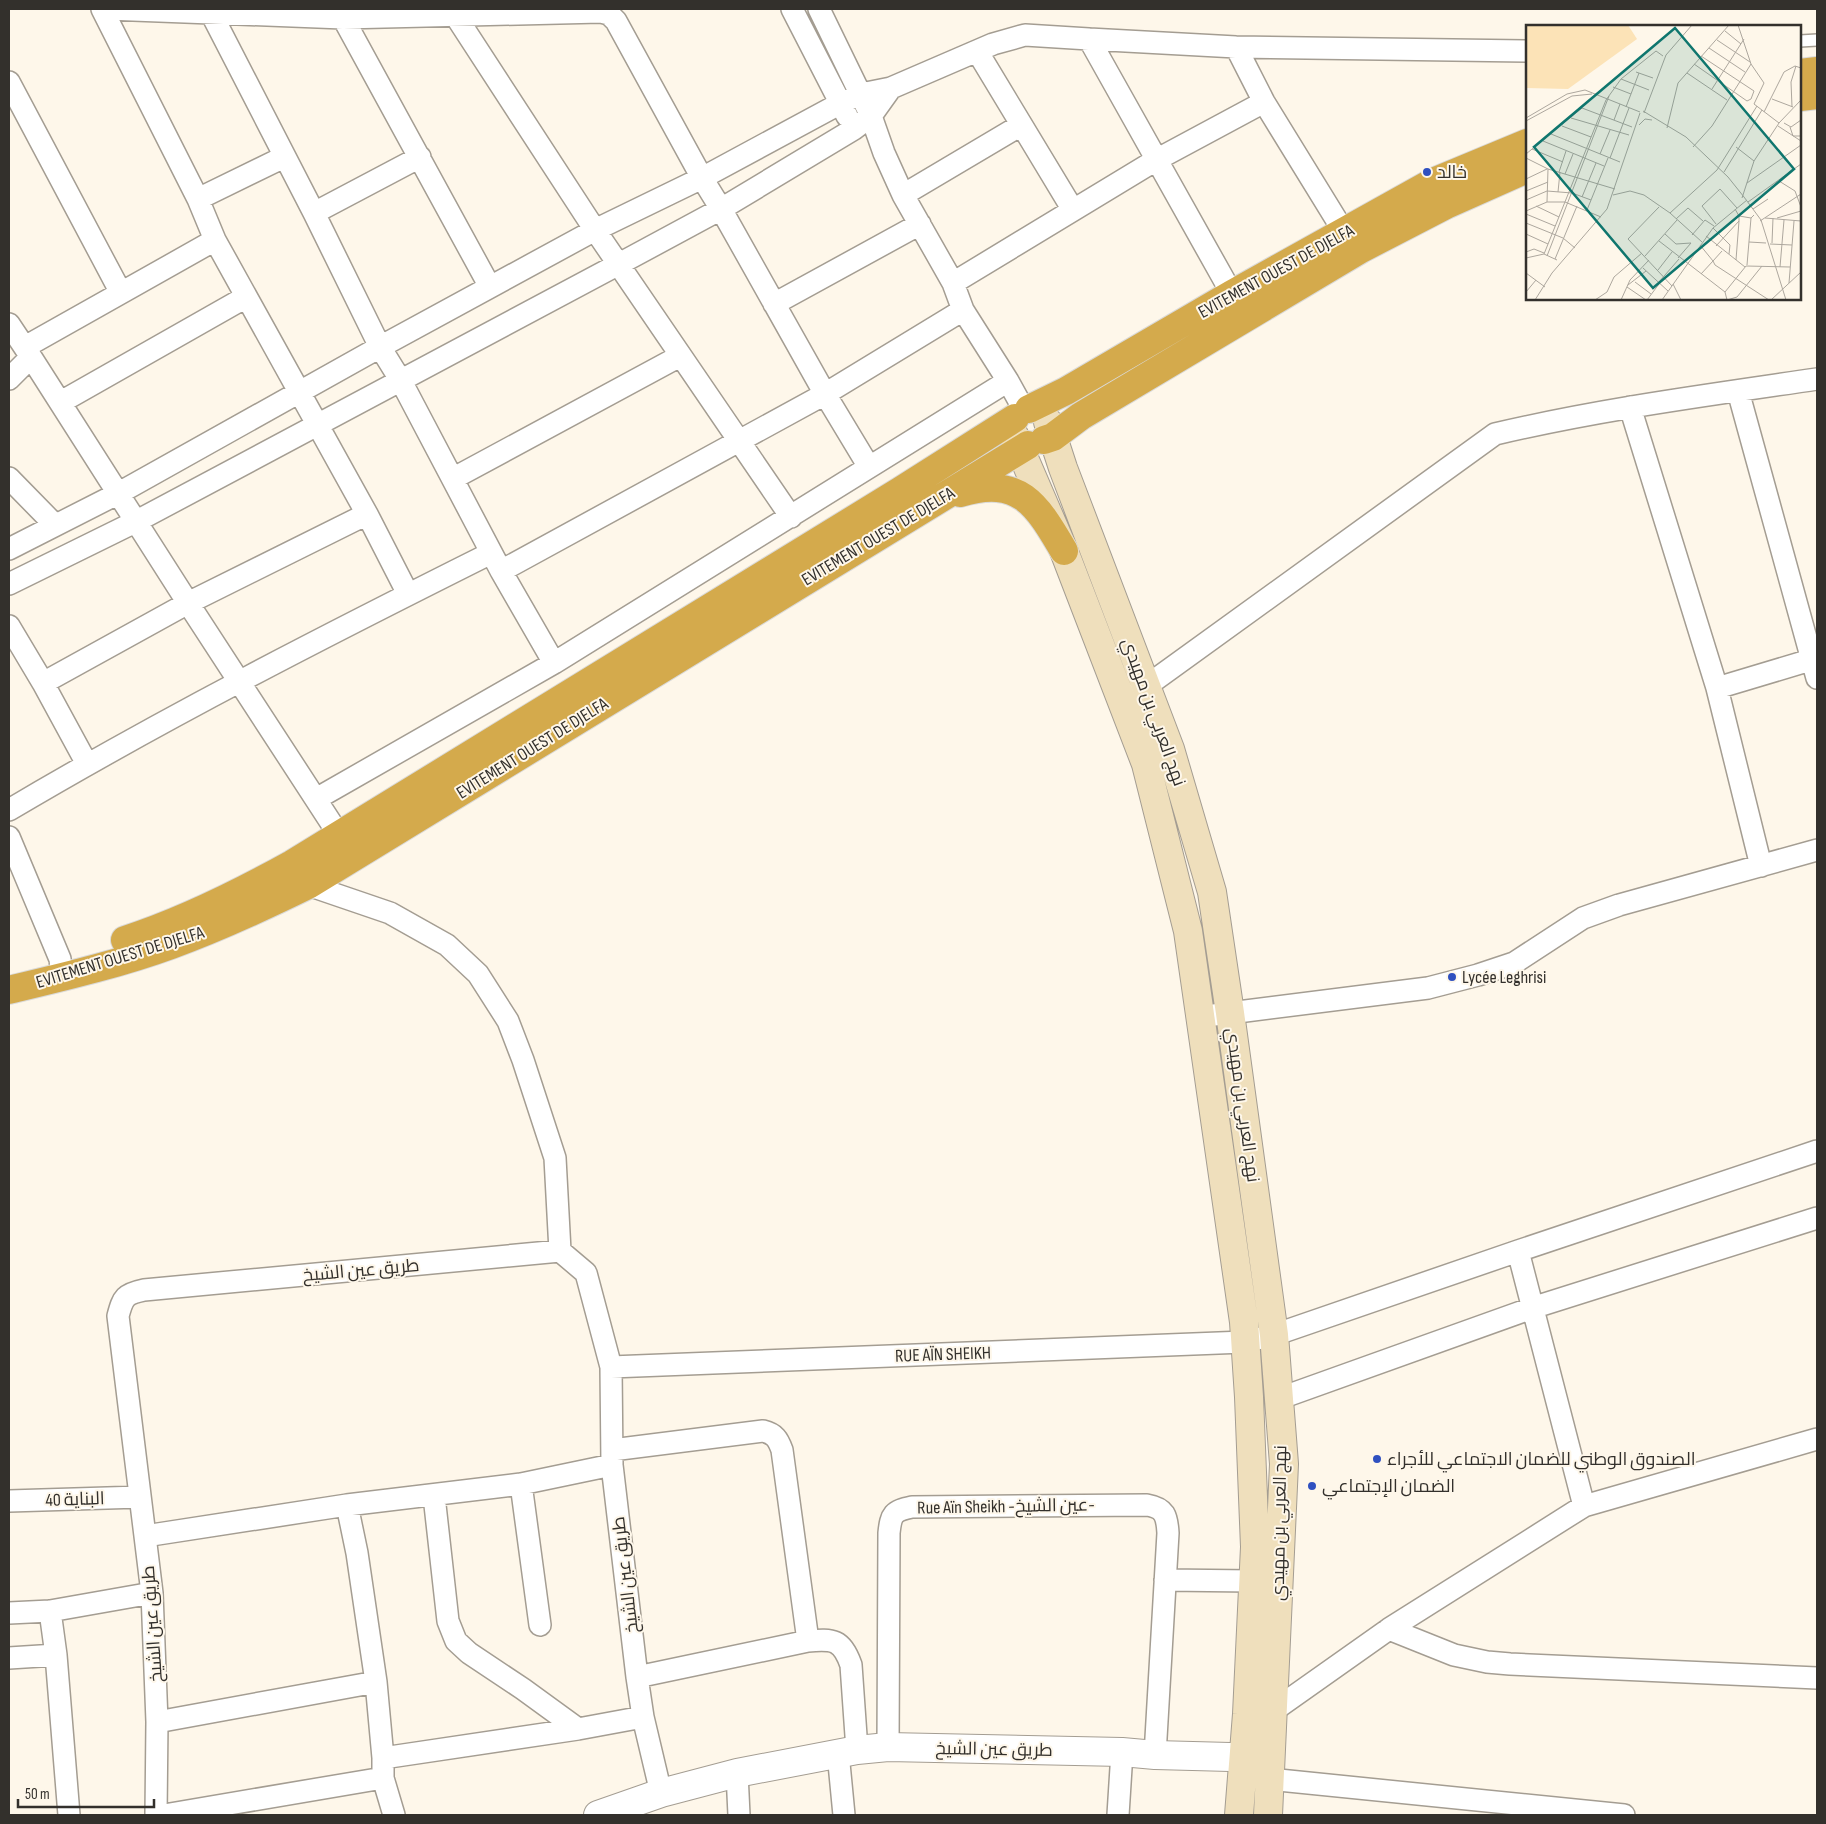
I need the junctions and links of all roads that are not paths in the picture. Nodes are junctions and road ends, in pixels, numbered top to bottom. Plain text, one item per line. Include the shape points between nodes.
1 (102, 9) edge
2 (107, 9) edge
3 (792, 9) edge
4 (818, 9) edge
5 (211, 13) junction
6 (456, 16) junction
7 (343, 18) junction
8 (1089, 39) junction
9 (1817, 40) edge
10 (1801, 41) edge
11 (1236, 47) junction
12 (977, 51) junction
13 (1526, 51) edge
14 (1817, 71) edge
15 (1801, 73) edge
16 (9, 82) edge
17 (891, 88) junction
18 (861, 94) junction
19 (1817, 95) edge
20 (1801, 98) edge
21 (1264, 102) junction
22 (841, 103) junction
23 (871, 116) junction
24 (1022, 125) junction
25 (854, 129) junction
26 (1526, 143) edge
27 (884, 153) junction
28 (284, 157) junction
29 (420, 157) junction
30 (1156, 160) junction
31 (1526, 169) edge
32 (702, 178) junction
33 (903, 196) junction
34 (198, 199) junction
35 (721, 209) junction
36 (1073, 210) junction
37 (314, 214) junction
38 (920, 224) junction
39 (595, 230) junction
40 (1344, 232) junction
41 (215, 240) junction
42 (619, 264) junction
43 (953, 283) junction
44 (490, 287) junction
45 (120, 293) junction
46 (1232, 294) junction
47 (246, 297) junction
48 (774, 304) junction
49 (963, 310) junction
50 (9, 324) edge
51 (380, 347) junction
52 (28, 352) junction
53 (680, 356) junction
54 (9, 379) edge
55 (1817, 379) edge
56 (1008, 380) junction
57 (401, 381) junction
58 (1738, 391) junction
59 (300, 394) junction
60 (825, 394) junction
61 (61, 402) junction
62 (1630, 407) junction
63 (317, 425) junction
64 (1031, 430) junction
65 (738, 440) junction
66 (869, 467) junction
67 (9, 478) edge
68 (454, 478) junction
69 (119, 493) junction
70 (937, 500) junction
71 (366, 514) junction
72 (791, 517) junction
73 (136, 521) junction
74 (55, 526) junction
75 (9, 549) edge
76 (1064, 551) junction
77 (491, 552) junction
78 (501, 572) junction
79 (9, 584) edge
80 (408, 594) junction
81 (188, 602) junction
82 (9, 626) edge
83 (554, 664) junction
84 (1816, 665) edge
85 (239, 682) junction
86 (43, 683) junction
87 (1146, 687) junction
88 (1717, 688) junction
89 (1123, 703) junction
90 (87, 764) junction
91 (316, 799) junction
92 (9, 810) edge
93 (339, 836) junction
94 (9, 837) edge
95 (1817, 850) edge
96 (1761, 866) junction
97 (300, 875) junction
98 (61, 968) junction
99 (9, 971) edge
100 (9, 990) edge
101 (1230, 1014) junction
102 (1202, 1016) junction
103 (1236, 1056) junction
104 (1207, 1058) junction
105 (1817, 1151) edge
106 (1817, 1218) edge
107 (560, 1251) junction
108 (1518, 1251) junction
109 (1532, 1308) junction
110 (1274, 1335) junction
111 (1244, 1342) junction
112 (611, 1367) junction
113 (1278, 1399) junction
114 (1817, 1439) edge
115 (612, 1457) junction
116 (521, 1484) junction
117 (434, 1496) junction
118 (140, 1497) junction
119 (9, 1501) edge
120 (347, 1505) junction
121 (1584, 1506) junction
122 (145, 1536) junction
123 (1164, 1580) junction
124 (1253, 1581) junction
125 (152, 1592) junction
126 (50, 1611) junction
127 (9, 1613) edge
128 (540, 1624) dead end
129 (1389, 1630) junction
130 (808, 1641) junction
131 (56, 1655) junction
132 (9, 1658) edge
133 (637, 1677) junction
134 (1817, 1678) edge
135 (376, 1682) junction
136 (1273, 1711) junction
137 (1246, 1714) junction
138 (643, 1717) junction
139 (157, 1722) junction
140 (578, 1729) junction
141 (888, 1747) junction
142 (848, 1751) junction
143 (1122, 1752) junction
144 (1155, 1755) junction
145 (1242, 1758) junction
146 (383, 1768) junction
147 (1270, 1769) junction
148 (737, 1773) junction
149 (661, 1793) junction
150 (634, 1809) edge
151 (69, 1815) edge
152 (156, 1815) edge
153 (164, 1815) edge
154 (394, 1815) edge
155 (598, 1815) edge
156 (739, 1815) edge
157 (844, 1815) edge
158 (1118, 1815) edge
159 (1239, 1815) edge
160 (1268, 1815) edge
161 (1624, 1815) edge

1 - 34 street
2 - 5 street
3 - 22 street
4 - 18 street
5 - 7 street
5 - 28 street
6 - 7 street
6 - 32 street via 609,14 616,21
6 - 39 street
7 - 29 street
8 - 11 street
8 - 12 street via 1025,35
8 - 30 street
9 - 10 lane
11 - 13 street
11 - 21 street
12 - 17 street
12 - 24 street
14 - 15 highway
16 - 45 street
17 - 18 street
17 - 23 street
18 - 22 street
18 - 23 street
19 - 20 highway
21 - 30 street
21 - 40 street
22 - 25 street
22 - 32 street
23 - 25 street
23 - 27 street
24 - 33 street
24 - 36 street
25 - 27 street
25 - 35 street
26 - 40 highway, EVITEMENT OUEST DE DJELFA via 1433,182
27 - 33 street
28 - 34 street
28 - 37 street
29 - 37 street
29 - 44 street
30 - 36 street
30 - 46 street
31 - 64 highway, EVITEMENT OUEST DE DJELFA via 1446,205 1361,249 1082,416
32 - 35 street
32 - 39 street
33 - 38 street
34 - 41 street
35 - 42 street
35 - 48 street
36 - 43 street
37 - 51 street
38 - 43 street
38 - 48 street
39 - 42 street
39 - 44 street
40 - 46 highway, EVITEMENT OUEST DE DJELFA
41 - 45 street
41 - 47 street
42 - 53 street
42 - 57 street
43 - 49 street
44 - 51 street
45 - 52 street
46 - 64 highway, EVITEMENT OUEST DE DJELFA via 1066,391
47 - 59 street
47 - 61 street
48 - 60 street
49 - 56 street
49 - 60 street
50 - 52 street
51 - 57 street
51 - 59 street
52 - 54 street
52 - 61 street
53 - 65 street
53 - 68 street
55 - 58 street
56 - 64 street
56 - 66 street
57 - 63 street
57 - 68 street
58 - 62 street
58 - 84 street
59 - 63 street
59 - 69 street
60 - 65 street
60 - 66 street
61 - 69 street
62 - 87 street via 1495,434
62 - 88 street
63 - 71 street
63 - 73 street
64 - 70 highway, EVITEMENT OUEST DE DJELFA
64 - 76 main road, نهج العربي بن مهيدي
64 - 87 main road, نهج العربي بن مهيدي via 1062,468
64 - 93 highway, EVITEMENT OUEST DE DJELFA via 900,490
65 - 72 street
65 - 78 street
66 - 72 street
67 - 74 street
68 - 77 street
69 - 73 street
69 - 74 street
70 - 76 highway via 990,487 1019,494 1045,517
70 - 97 highway, EVITEMENT OUEST DE DJELFA
71 - 80 street
71 - 81 street
72 - 83 street
73 - 79 street
73 - 81 street
74 - 75 street
76 - 89 main road, نهج العربي بن مهيدي
77 - 78 street
77 - 80 street
78 - 83 street
80 - 85 street
81 - 85 street
81 - 86 street
82 - 86 street
83 - 91 street
84 - 88 street
85 - 90 street
85 - 91 street
86 - 90 street
87 - 89 street
87 - 101 main road, نهج العربي بن مهيدي via 1170,750 1212,892
88 - 96 street
89 - 102 main road, نهج العربي بن مهيدي via 1146,764 1172,864 1188,931
90 - 92 street
91 - 93 street
93 - 97 highway, EVITEMENT OUEST DE DJELFA
94 - 98 street
95 - 96 street
96 - 101 street via 1583,918 1514,963 1478,975 1428,988
97 - 98 highway, EVITEMENT OUEST DE DJELFA via 247,914 170,945
97 - 107 street via 390,912 447,944 478,974 508,1021 555,1158
98 - 99 highway, EVITEMENT OUEST DE DJELFA
98 - 100 highway, EVITEMENT OUEST DE DJELFA
101 - 102 street
101 - 103 main road, نهج العربي بن مهيدي
102 - 104 main road, نهج العربي بن مهيدي
103 - 104 main road
103 - 110 main road, نهج العربي بن مهيدي
104 - 111 main road, نهج العربي بن مهيدي via 1244,1322
105 - 108 street, RUE AÏN SHEIKH
106 - 109 street
107 - 112 street, طريق عين الشيخ via 586,1273
107 - 118 street, طريق عين الشيخ via 131,1293 122,1300 118,1316
108 - 109 street
108 - 110 street, RUE AÏN SHEIKH
109 - 113 street
109 - 121 street
110 - 111 street, RUE AÏN SHEIKH
110 - 113 main road, نهج العربي بن مهيدي
111 - 112 street, RUE AÏN SHEIKH
111 - 124 main road, نهج العربي بن مهيدي via 1255,1546
112 - 115 street, طريق عين الشيخ
113 - 136 main road, نهج العربي بن مهيدي via 1284,1464
114 - 121 street
115 - 116 street
115 - 130 street via 763,1431 777,1438 782,1450
115 - 133 street, طريق عين الشيخ
116 - 117 street
116 - 128 street
117 - 120 street
117 - 140 street via 448,1621 456,1641
118 - 119 street, البناية 40
118 - 122 street, طريق عين الشيخ
120 - 122 street
120 - 135 street
121 - 129 street
122 - 125 street, طريق عين الشيخ
123 - 124 street
123 - 141 street, Rue Aïn Sheikh -عين الشيخ- via 1168,1533 1166,1517 1156,1506 912,1507 899,1510 892,1515 889,1533
123 - 144 street, Rue Aïn Sheikh -عين الشيخ-
124 - 137 main road, نهج العربي بن مهيدي
125 - 126 street
125 - 139 street, طريق عين الشيخ
126 - 127 street
126 - 131 street
129 - 134 street via 1454,1655 1502,1664
129 - 136 street
130 - 133 street
130 - 142 street via 829,1639 840,1644 847,1654 851,1665
131 - 132 street
131 - 151 street
133 - 138 street, طريق عين الشيخ
135 - 139 street
135 - 146 street
136 - 137 street
136 - 147 main road, نهج العربي بن مهيدي
137 - 145 main road, نهج العربي بن مهيدي
138 - 140 street
138 - 149 street, طريق عين الشيخ
139 - 152 street, طريق عين الشيخ
140 - 146 street
141 - 142 street, طريق عين الشيخ
141 - 143 street, طريق عين الشيخ
142 - 148 street, طريق عين الشيخ
142 - 157 street
143 - 144 street, طريق عين الشيخ
143 - 158 street
144 - 145 street, طريق عين الشيخ
145 - 147 street, طريق عين الشيخ
145 - 159 main road, نهج العربي بن مهيدي
146 - 153 street
146 - 154 street
147 - 160 main road, نهج العربي بن مهيدي
147 - 161 street
148 - 149 street, طريق عين الشيخ
148 - 156 street
149 - 150 street, طريق عين الشيخ
150 - 155 street, طريق عين الشيخ

